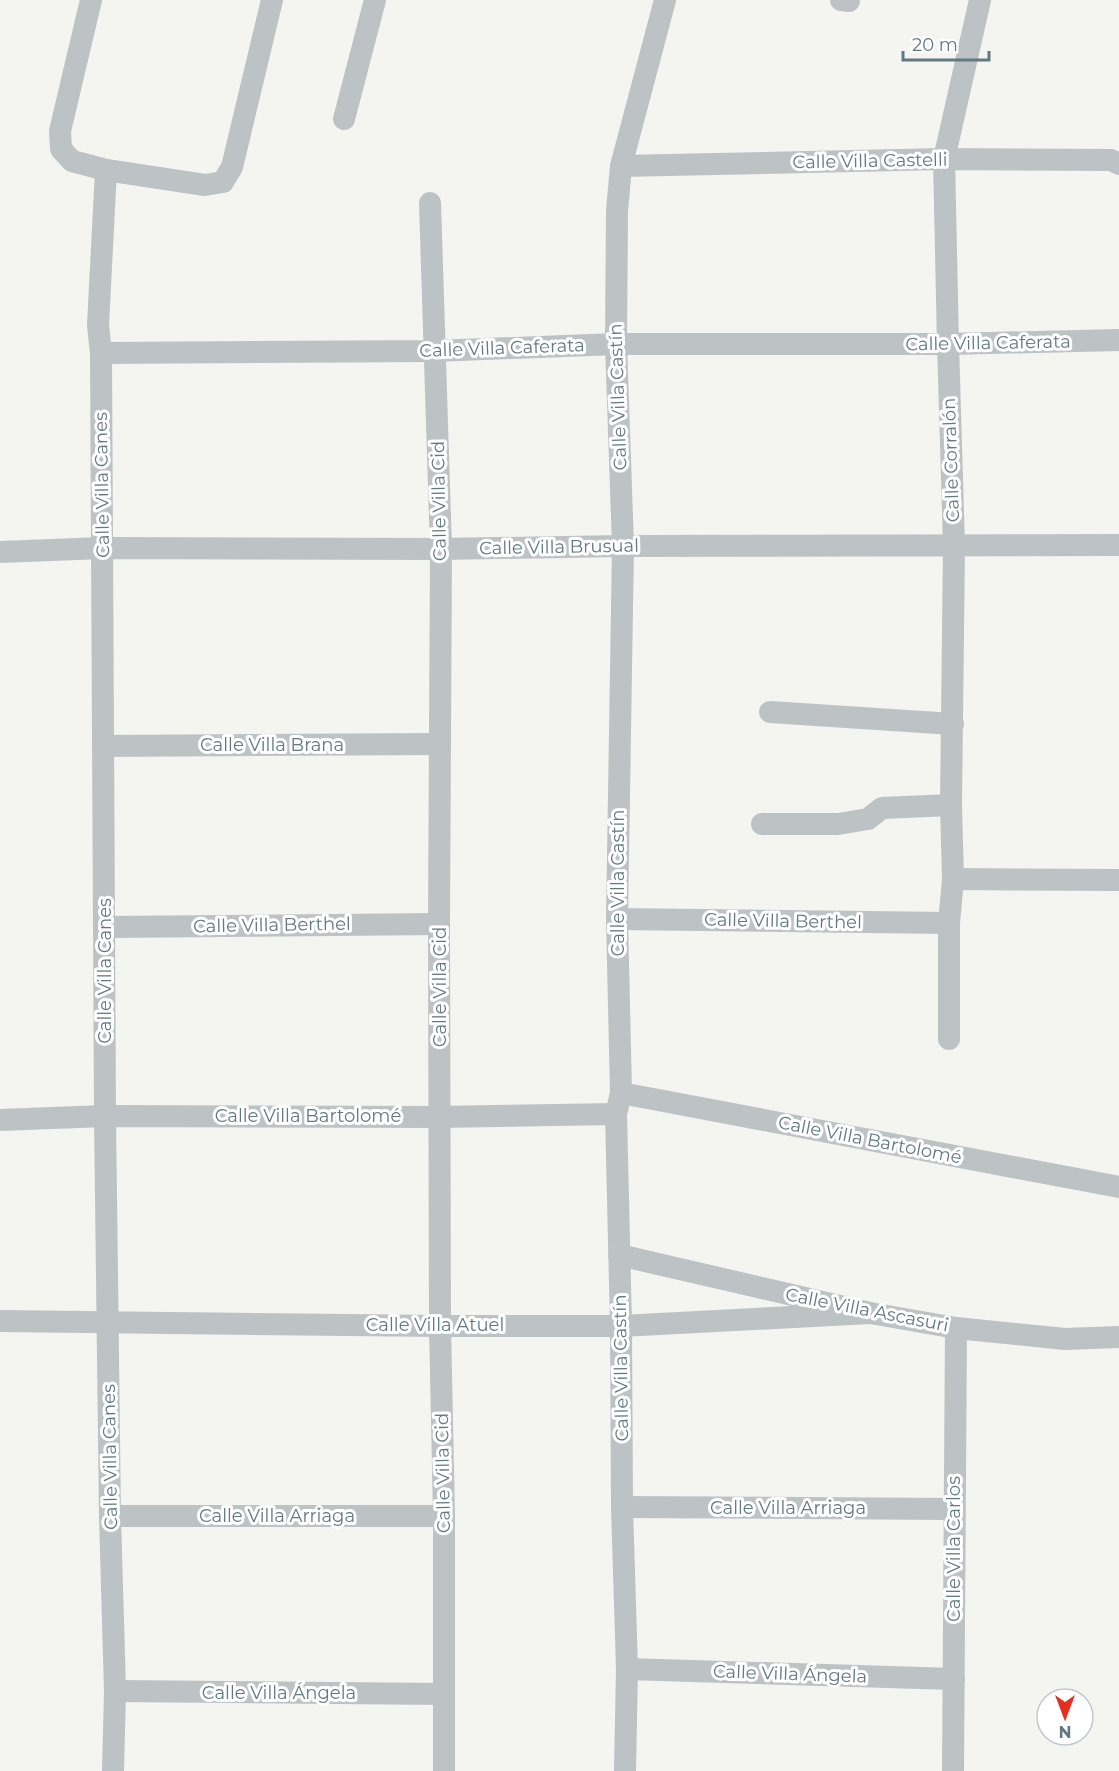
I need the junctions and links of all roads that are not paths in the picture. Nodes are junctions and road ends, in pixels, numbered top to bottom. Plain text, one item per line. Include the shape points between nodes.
1 (91, 0) edge
2 (272, 0) edge
3 (375, 0) edge
4 (664, 0) edge
5 (980, 0) edge
6 (344, 119) dead end
7 (944, 159) junction
8 (1119, 164) edge
9 (621, 166) junction
10 (106, 170) junction
11 (430, 203) dead end
12 (1119, 340) edge
13 (616, 344) junction
14 (948, 344) junction
15 (435, 351) junction
16 (101, 353) junction
17 (1119, 545) edge
18 (623, 546) junction
19 (954, 546) junction
20 (103, 548) junction
21 (441, 549) junction
22 (0, 552) edge
23 (770, 712) dead end
24 (953, 723) junction
25 (440, 744) junction
26 (104, 746) junction
27 (951, 805) junction
28 (762, 824) dead end
29 (953, 879) junction
30 (1119, 880) edge
31 (617, 920) junction
32 (949, 923) junction
33 (439, 924) junction
34 (105, 927) junction
35 (949, 1039) dead end
36 (621, 1093) junction
37 (616, 1114) junction
38 (105, 1116) junction
39 (440, 1117) junction
40 (0, 1120) edge
41 (1119, 1187) edge
42 (619, 1254) junction
43 (870, 1313) junction
44 (0, 1322) edge
45 (109, 1322) junction
46 (440, 1326) junction
47 (621, 1326) junction
48 (956, 1328) junction
49 (1119, 1337) edge
50 (622, 1507) junction
51 (954, 1509) junction
52 (110, 1516) junction
53 (444, 1516) junction
54 (627, 1669) junction
55 (954, 1678) junction
56 (115, 1691) junction
57 (444, 1694) junction
58 (113, 1771) edge
59 (444, 1771) edge
60 (625, 1771) edge
61 (953, 1771) edge

1 - 10 street via 60,131 61,148 72,161
2 - 10 street via 232,167 223,182 204,185
3 - 6 street
4 - 9 street, Calle Villa Castín
5 - 7 street, Calle Corralón
7 - 8 street, Calle Villa Castelli via 1111,160
7 - 9 street, Calle Villa Castelli
7 - 14 street, Calle Corralón
9 - 13 street, Calle Villa Castín
10 - 16 street, Calle Villa Canes
11 - 15 street, Calle Villa Cid
12 - 14 street, Calle Villa Caferata
13 - 14 street, Calle Villa Caferata
13 - 15 street, Calle Villa Caferata
13 - 18 street, Calle Villa Castín
14 - 19 street, Calle Corralón
15 - 16 street, Calle Villa Caferata
15 - 21 street, Calle Villa Cid
16 - 20 street, Calle Villa Canes
17 - 19 street, Calle Villa Brusual
18 - 19 street, Calle Villa Brusual
18 - 21 street, Calle Villa Brusual
18 - 31 street, Calle Villa Castín
19 - 24 street, Calle Corralón
20 - 21 street, Calle Villa Brusual
20 - 22 street, Calle Villa Brusual
20 - 26 street, Calle Villa Canes
21 - 25 street, Calle Villa Cid
23 - 24 street
24 - 27 street, Calle Corralón
25 - 26 street, Calle Villa Brana
25 - 33 street, Calle Villa Cid
26 - 34 street, Calle Villa Canes
27 - 28 street via 882,808 868,819 838,824
27 - 29 street, Calle Corralón
29 - 30 street
29 - 32 street, Calle Corralón
31 - 32 street, Calle Villa Berthel
31 - 36 street, Calle Villa Castín
32 - 35 street, Calle Corralón
33 - 34 street, Calle Villa Berthel
33 - 39 street, Calle Villa Cid
34 - 38 street, Calle Villa Canes
36 - 37 street, Calle Villa Castín
36 - 41 street, Calle Villa Bartolomé
37 - 39 street, Calle Villa Bartolomé
37 - 42 street, Calle Villa Castín
38 - 39 street, Calle Villa Bartolomé
38 - 40 street, Calle Villa Bartolomé
38 - 45 street, Calle Villa Canes
39 - 46 street, Calle Villa Cid
42 - 43 street, Calle Villa Ascasuri
42 - 47 street, Calle Villa Castín
43 - 47 street, Calle Villa Atuel
43 - 48 street, Calle Villa Ascasuri
44 - 45 street, Calle Villa Atuel
45 - 46 street, Calle Villa Atuel
45 - 52 street, Calle Villa Canes
46 - 47 street, Calle Villa Atuel
46 - 53 street, Calle Villa Cid
47 - 50 street, Calle Villa Castín
48 - 49 street, Calle Villa Ascasuri via 1065,1339
48 - 51 street, Calle Villa Carlos
50 - 51 street, Calle Villa Arriaga
50 - 54 street, Calle Villa Castín
51 - 55 street, Calle Villa Carlos
52 - 53 street, Calle Villa Arriaga
52 - 56 street, Calle Villa Canes
53 - 57 street, Calle Villa Cid
54 - 55 street, Calle Villa Ángela
54 - 60 street, Calle Villa Castín
55 - 61 street, Calle Villa Carlos
56 - 57 street, Calle Villa Ángela
56 - 58 street, Calle Villa Canes
57 - 59 street, Calle Villa Cid

